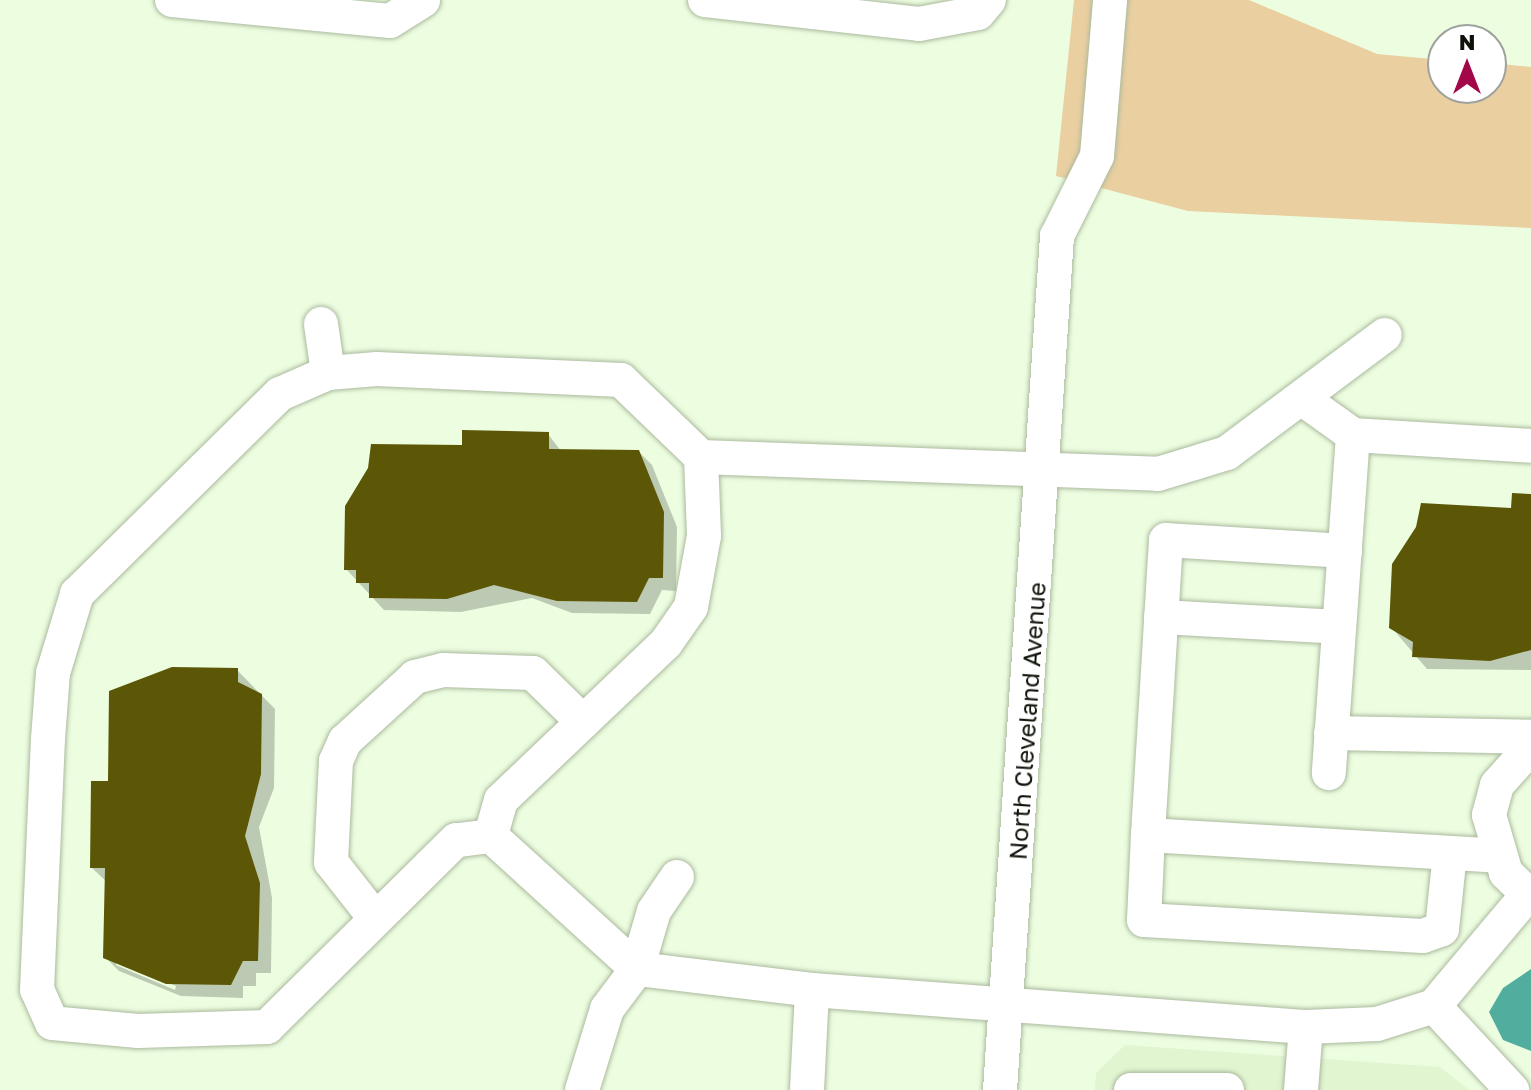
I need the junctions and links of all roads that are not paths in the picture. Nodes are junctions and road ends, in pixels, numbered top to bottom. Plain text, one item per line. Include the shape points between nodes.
1 (172, 0) edge
2 (423, 0) edge
3 (705, 0) edge
4 (989, 0) edge
5 (1110, 0) edge
6 (321, 324) dead end
7 (1385, 335) dead end
8 (328, 373) junction
9 (1304, 400) junction
10 (1353, 435) junction
11 (1531, 446) edge
12 (701, 457) junction
13 (1045, 470) junction
14 (1345, 551) junction
15 (1161, 617) junction
16 (1339, 627) junction
17 (583, 722) junction
18 (1331, 733) junction
19 (1531, 737) edge
20 (1531, 747) edge
21 (1329, 773) dead end
22 (1148, 835) junction
23 (491, 836) junction
24 (1450, 853) junction
25 (1498, 856) junction
26 (677, 877) dead end
27 (1529, 896) edge
28 (375, 918) junction
29 (637, 969) junction
30 (812, 990) junction
31 (1007, 1004) junction
32 (1434, 1006) junction
33 (1306, 1027) junction
34 (582, 1090) edge
35 (807, 1090) edge
36 (1000, 1090) edge
37 (1131, 1090) edge
38 (1227, 1090) edge
39 (1301, 1090) edge
40 (1512, 1090) edge

1 - 2 street via 390,21
3 - 4 street via 919,24 978,13
5 - 13 street, North Cleveland Avenue via 1097,156 1057,236
6 - 8 street
7 - 9 street
8 - 12 street via 621,380
8 - 28 street via 280,394 77,594 53,673 37,990 52,1023 138,1031 267,1027
9 - 10 street
9 - 13 street via 1227,453 1158,474
10 - 11 street
10 - 14 street
12 - 13 street
12 - 17 street via 704,536 691,607 666,643
13 - 31 street, North Cleveland Avenue
14 - 15 street via 1166,540
14 - 16 street
15 - 16 street
15 - 22 street
16 - 18 street
17 - 23 street via 501,800
17 - 28 street via 533,673 443,670 415,677 345,741 336,761 331,862
18 - 19 street
18 - 21 street
20 - 25 street via 1497,785 1489,815
22 - 24 street
22 - 24 street via 1144,920 1423,936 1442,929
23 - 28 street via 456,840
23 - 29 street
24 - 25 street
25 - 27 street
26 - 29 street via 654,911
27 - 32 street
29 - 30 street
29 - 34 street via 607,1009
30 - 31 street
30 - 35 street
31 - 33 street
31 - 36 street, North Cleveland Avenue
32 - 33 street via 1377,1024
32 - 40 street
33 - 39 street
37 - 38 street

